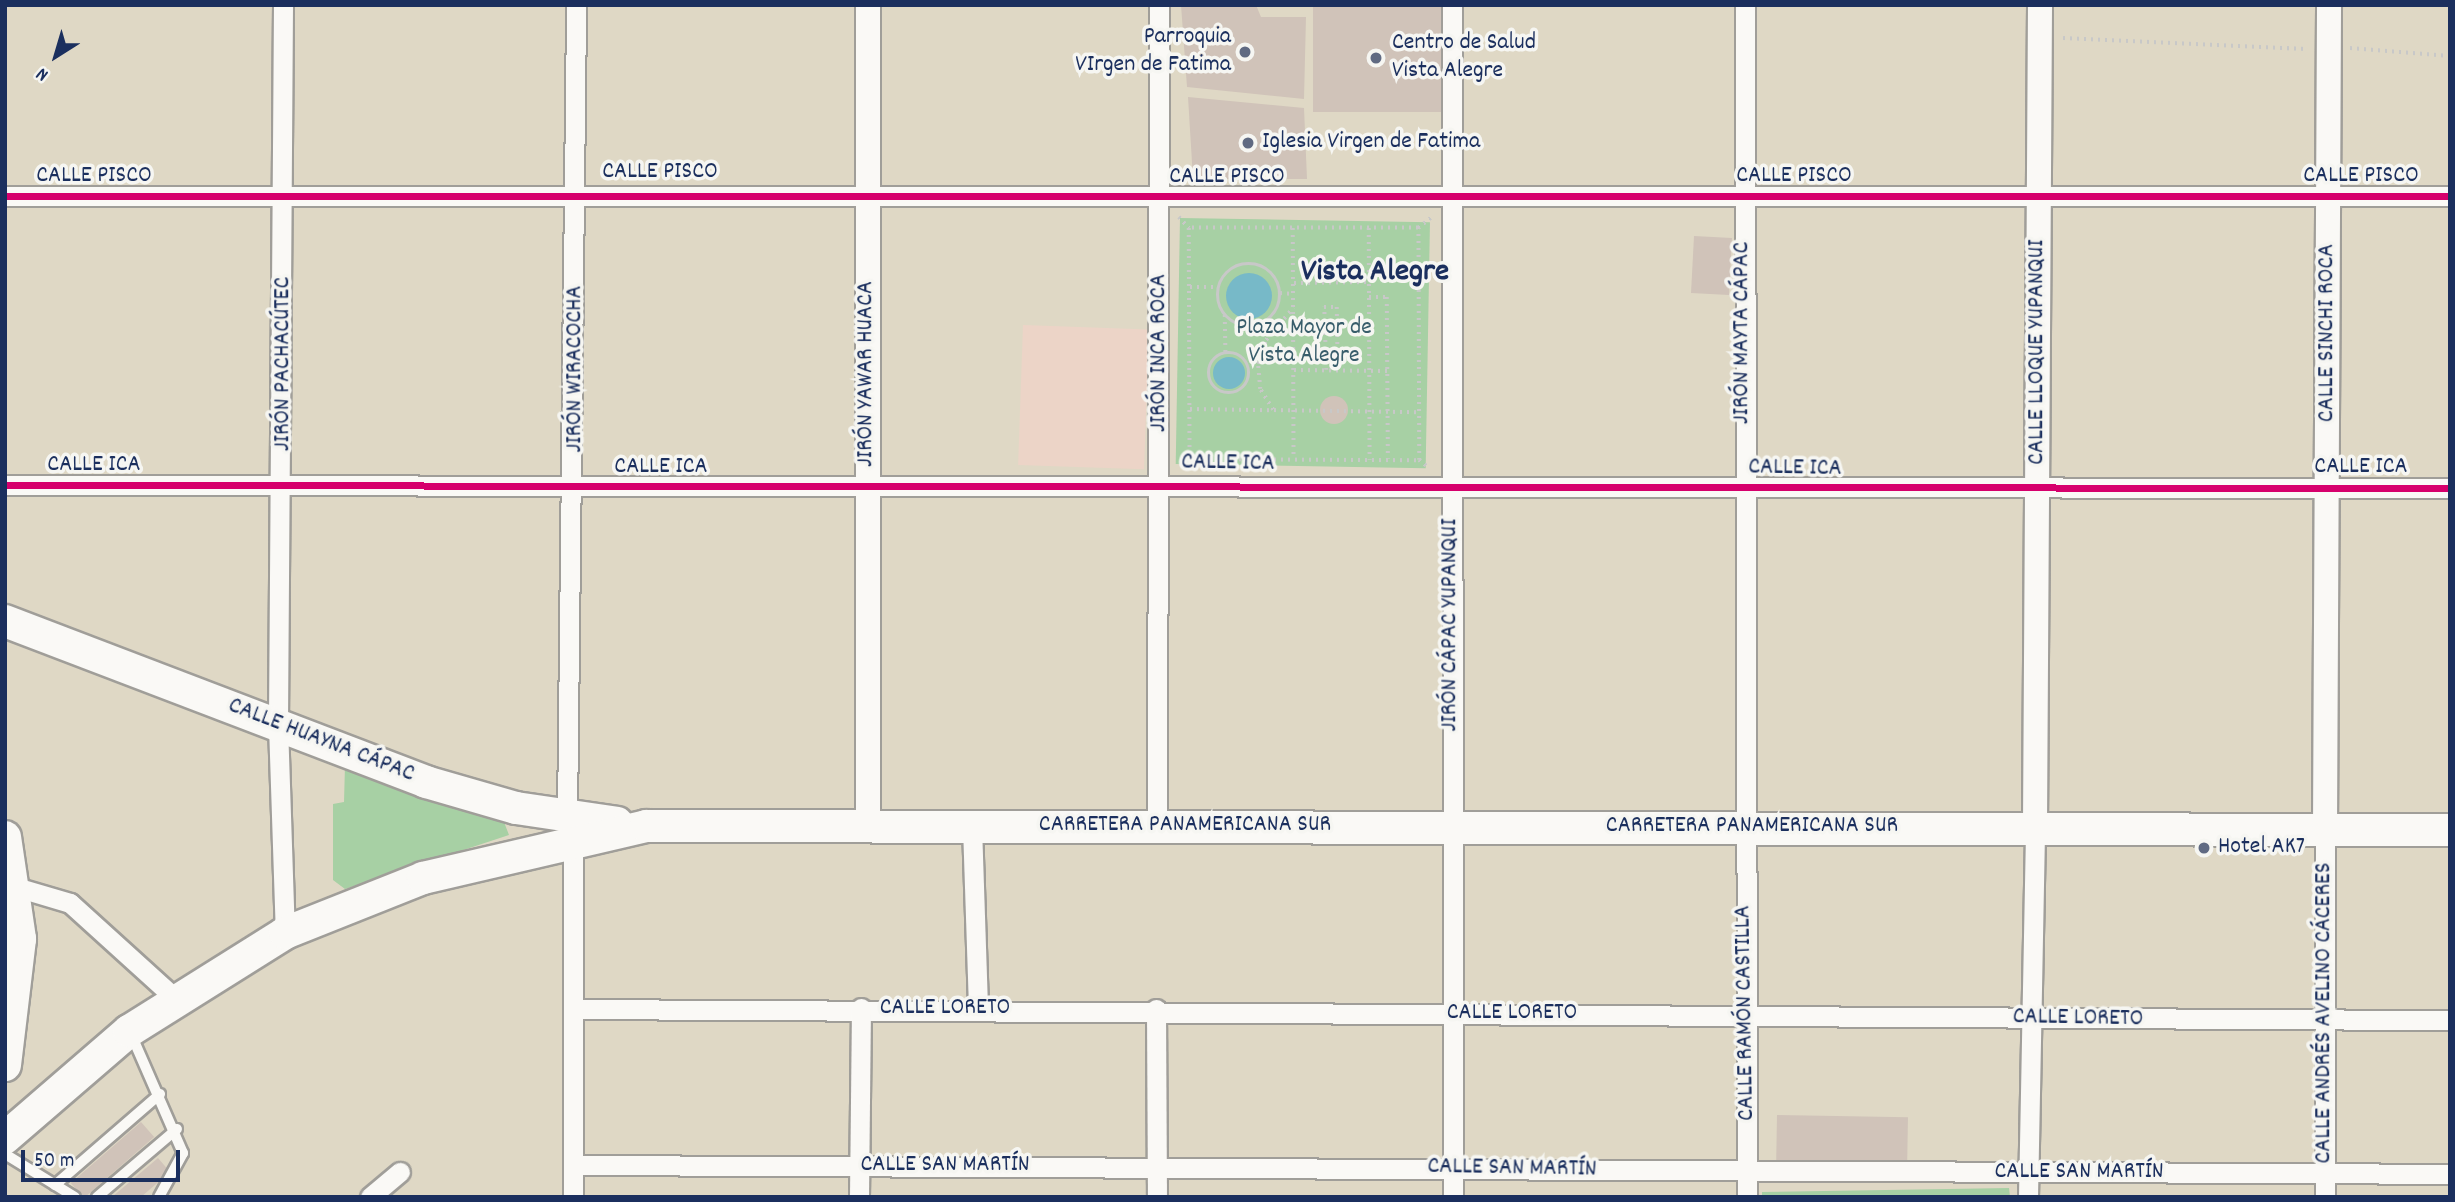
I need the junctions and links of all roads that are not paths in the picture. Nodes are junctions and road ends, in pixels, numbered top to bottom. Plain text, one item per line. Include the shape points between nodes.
1 (283, 5) edge
2 (576, 5) edge
3 (868, 5) edge
4 (1159, 5) edge
5 (1452, 5) edge
6 (1745, 5) edge
7 (2040, 5) edge
8 (2329, 5) edge
9 (577, 192) junction
10 (867, 192) junction
11 (2038, 195) junction
12 (5, 196) edge
13 (2329, 196) junction
14 (2450, 196) edge
15 (285, 197) junction
16 (1160, 197) junction
17 (1742, 197) junction
18 (1454, 198) junction
19 (1160, 482) junction
20 (5, 485) edge
21 (283, 486) junction
22 (867, 487) junction
23 (1744, 487) junction
24 (2327, 487) junction
25 (575, 488) junction
26 (1450, 488) junction
27 (2450, 488) edge
28 (2038, 491) junction
29 (5, 621) edge
30 (278, 725) junction
31 (1452, 825) junction
32 (2035, 825) junction
33 (646, 826) joint
34 (1157, 826) junction
35 (868, 827) junction
36 (972, 827) junction
37 (1744, 828) junction
38 (570, 829) junction
39 (2325, 829) junction
40 (2450, 830) edge
41 (5, 837) edge
42 (16, 887) junction
43 (285, 933) junction
44 (176, 999) junction
45 (573, 1009) junction
46 (861, 1009) junction
47 (978, 1009) junction
48 (1156, 1009) junction
49 (1449, 1013) junction
50 (1745, 1015) junction
51 (2034, 1018) junction
52 (2450, 1020) edge
53 (2325, 1022) junction
54 (129, 1031) junction
55 (5, 1065) edge
56 (160, 1094) junction
57 (177, 1129) junction
58 (5, 1138) edge
59 (5, 1154) edge
60 (573, 1166) junction
61 (859, 1166) junction
62 (1158, 1167) junction
63 (1452, 1167) junction
64 (400, 1172) dead end
65 (2325, 1172) junction
66 (2028, 1173) junction
67 (2450, 1174) edge
68 (1748, 1175) junction
69 (55, 1185) junction
70 (75, 1197) edge
71 (97, 1197) edge
72 (159, 1197) edge
73 (370, 1197) edge
74 (573, 1197) edge
75 (859, 1197) edge
76 (1157, 1197) edge
77 (1453, 1197) edge
78 (1747, 1197) edge
79 (2028, 1197) edge
80 (2325, 1197) edge

1 - 15 street, JIRÓN PACHACÚTEC
2 - 9 street, JIRÓN WIRACOCHA
3 - 10 street, JIRÓN YAWAR HUACA
4 - 16 street, JIRÓN INCA ROCA
5 - 18 street, JIRÓN CÁPAC YUPANQUI
6 - 17 street, JIRÓN MAYTA CÁPAC
7 - 11 street, CALLE LLOQUE YUPANQUI
8 - 13 street, CALLE SINCHI ROCA
9 - 10 street, CALLE PISCO
9 - 15 street, CALLE PISCO
9 - 25 street, JIRÓN WIRACOCHA
10 - 16 street, CALLE PISCO
10 - 22 street, JIRÓN YAWAR HUACA
11 - 13 street, CALLE PISCO
11 - 17 street, CALLE PISCO
11 - 28 street, CALLE LLOQUE YUPANQUI
12 - 15 street, CALLE PISCO
13 - 14 street, CALLE PISCO
13 - 24 street, CALLE SINCHI ROCA
15 - 21 street, JIRÓN PACHACÚTEC
16 - 18 street, CALLE PISCO
16 - 19 street, JIRÓN INCA ROCA
17 - 18 street, CALLE PISCO
17 - 23 street, JIRÓN MAYTA CÁPAC
18 - 26 street, JIRÓN CÁPAC YUPANQUI
19 - 22 street, CALLE ICA
19 - 26 street, CALLE ICA
19 - 34 street, JIRÓN INCA ROCA
20 - 21 street, CALLE ICA
21 - 25 street, CALLE ICA
21 - 30 street, JIRÓN PACHACÚTEC
22 - 25 street, CALLE ICA
22 - 35 street, JIRÓN YAWAR HUACA
23 - 26 street, CALLE ICA
23 - 28 street, CALLE ICA
23 - 37 street, JIRÓN MAYTA CÁPAC
24 - 27 street, CALLE ICA
24 - 28 street, CALLE ICA
24 - 39 street, CALLE SINCHI ROCA
25 - 38 street, JIRÓN WIRACOCHA
26 - 31 street, JIRÓN CÁPAC YUPANQUI
28 - 32 street, CALLE LLOQUE YUPANQUI
29 - 30 highway, CALLE HUAYNA CÁPAC
30 - 38 highway, CALLE HUAYNA CÁPAC via 426,782
30 - 43 street, JIRÓN PACHACÚTEC
31 - 34 highway, CARRETERA PANAMERICANA SUR
31 - 37 highway, CARRETERA PANAMERICANA SUR
31 - 49 street, JIRÓN CÁPAC YUPANQUI
32 - 37 highway, CARRETERA PANAMERICANA SUR
32 - 39 highway, CARRETERA PANAMERICANA SUR
32 - 51 street
33 - 35 highway, CARRETERA PANAMERICANA SUR
33 - 38 highway, CALLE HUAYNA CÁPAC
34 - 36 highway, CARRETERA PANAMERICANA SUR
35 - 36 highway, CARRETERA PANAMERICANA SUR
36 - 47 street
37 - 50 street, CALLE RAMÓN CASTILLA
38 - 43 highway via 423,878
38 - 45 street, JIRÓN WIRACOCHA
39 - 40 highway, CARRETERA PANAMERICANA SUR
39 - 53 street, CALLE ANDRÉS AVELINO CÁCERES
41 - 42 highway
42 - 44 street via 70,903
42 - 55 highway via 18,991
43 - 44 highway
44 - 54 highway
45 - 46 street, CALLE LORETO
45 - 60 street, JIRÓN WIRACOCHA
46 - 47 street, CALLE LORETO
46 - 61 street
47 - 48 street, CALLE LORETO
48 - 49 street, CALLE LORETO
48 - 62 street
49 - 50 street, CALLE LORETO
49 - 63 street, JIRÓN CÁPAC YUPANQUI
50 - 51 street, CALLE LORETO
50 - 68 street, CALLE RAMÓN CASTILLA
51 - 53 street, CALLE LORETO
51 - 66 street
52 - 53 street, CALLE LORETO
53 - 65 street, CALLE ANDRÉS AVELINO CÁCERES
54 - 56 lane
54 - 58 highway
56 - 57 lane
56 - 69 lane
57 - 71 lane
57 - 72 lane via 183,1153
59 - 69 lane
60 - 61 street, CALLE SAN MARTÍN
60 - 74 street, JIRÓN WIRACOCHA
61 - 62 street, CALLE SAN MARTÍN
61 - 75 street
62 - 63 street, CALLE SAN MARTÍN
62 - 76 street
63 - 68 street, CALLE SAN MARTÍN
63 - 77 street, JIRÓN CÁPAC YUPANQUI
64 - 73 street
65 - 66 street, CALLE SAN MARTÍN
65 - 67 street, CALLE SAN MARTÍN
65 - 80 street, CALLE ANDRÉS AVELINO CÁCERES
66 - 68 street, CALLE SAN MARTÍN
66 - 79 street
68 - 78 street, CALLE RAMÓN CASTILLA
69 - 70 lane

